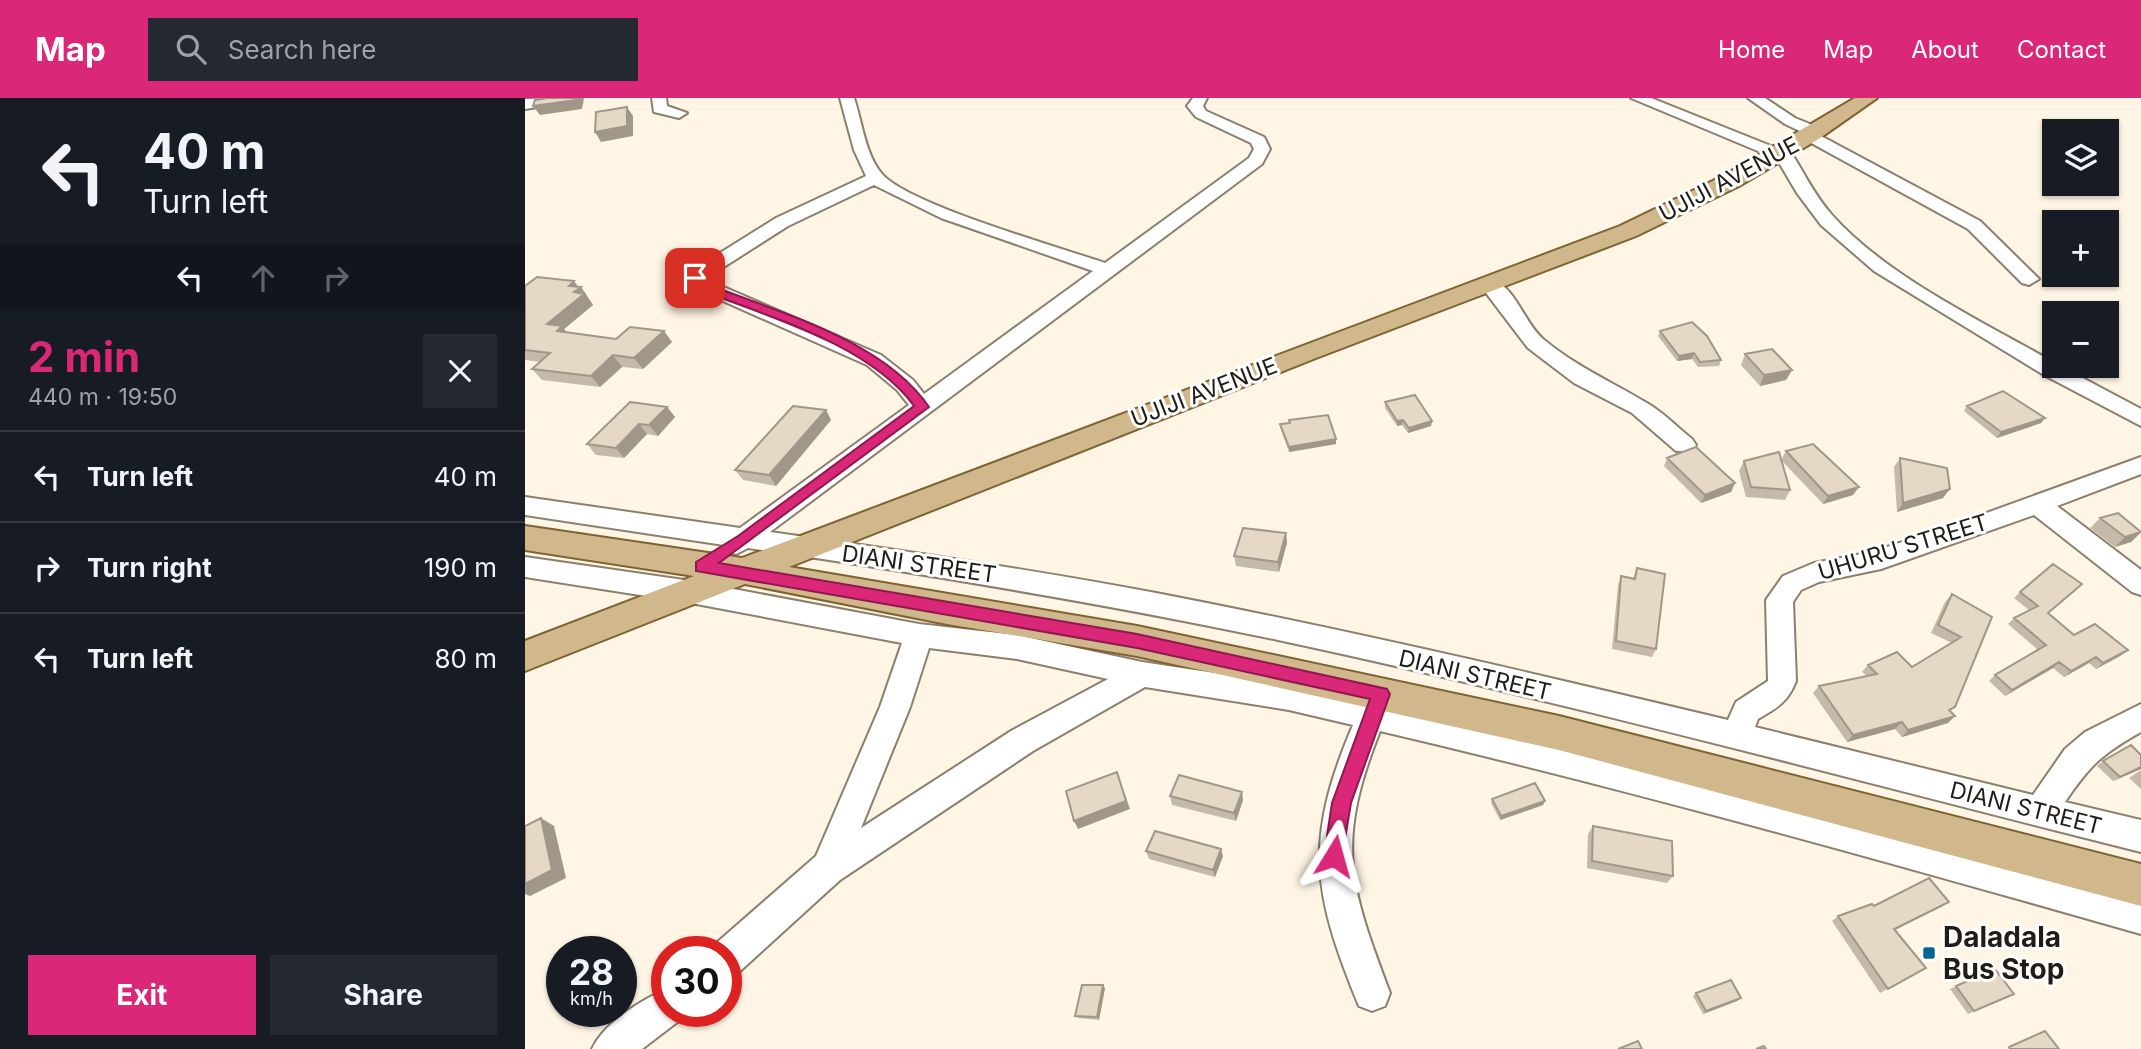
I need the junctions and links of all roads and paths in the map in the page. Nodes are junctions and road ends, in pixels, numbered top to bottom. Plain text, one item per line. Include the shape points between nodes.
1 (569, 98) edge
2 (659, 98) edge
3 (847, 98) edge
4 (1200, 98) edge
5 (1638, 98) edge
6 (1755, 98) edge
7 (1868, 98) edge
8 (525, 103) edge
9 (679, 113) dead end
10 (1813, 134) junction
11 (1779, 153) junction
12 (875, 178) junction
13 (1108, 270) junction
14 (2029, 279) dead end
15 (1490, 285) junction
16 (922, 407) junction
17 (2141, 418) edge
18 (1684, 445) dead end
19 (2141, 465) edge
20 (2036, 503) junction
21 (525, 506) edge
22 (525, 538) edge
23 (802, 548) junction
24 (743, 555) junction
25 (525, 567) edge
26 (697, 579) junction
27 (2141, 585) edge
28 (919, 635) junction
29 (525, 656) edge
30 (1142, 674) junction
31 (1376, 705) junction
32 (2141, 717) edge
33 (1737, 736) junction
34 (2040, 812) junction
35 (2141, 836) edge
36 (828, 868) junction
37 (2141, 885) edge
38 (2141, 917) edge
39 (742, 945) edge
40 (1372, 993) dead end
41 (651, 1019) edge
42 (611, 1049) edge

1 - 8 street
2 - 9 street via 659,109
3 - 12 street
4 - 13 street via 1195,106 1202,114 1258,140 1260,155
5 - 11 street
6 - 10 street
7 - 10 main road, UJIJI AVENUE
10 - 11 main road, UJIJI AVENUE
10 - 14 street via 1974,225
11 - 15 main road, UJIJI AVENUE via 1639,226
11 - 17 street via 1813,204 1875,263
12 - 13 street via 920,204
12 - 16 street via 782,222 694,281 874,360 905,385
13 - 16 street
15 - 18 street via 1535,342 1582,378 1640,408
15 - 23 main road, UJIJI AVENUE
16 - 24 street
19 - 20 street, UHURU STREET
20 - 27 street
20 - 33 street, UHURU STREET via 1872,562 1814,573 1792,583 1779,600 1782,681 1777,693 1746,711
21 - 24 street
22 - 26 main road
23 - 24 main road, UJIJI AVENUE
23 - 33 street, DIANI STREET via 1009,576 1160,604
24 - 26 main road
24 - 31 main road via 947,610 1137,641
25 - 26 street
26 - 28 street
26 - 29 main road
28 - 30 street via 1017,647
28 - 36 street via 895,707
30 - 31 street
30 - 36 street via 1022,741
31 - 37 main road via 1559,733
31 - 38 street
31 - 40 street via 1341,803 1334,856 1346,920
32 - 34 street via 2076,759
33 - 34 street, DIANI STREET
34 - 35 street, DIANI STREET
36 - 39 street
41 - 42 street

